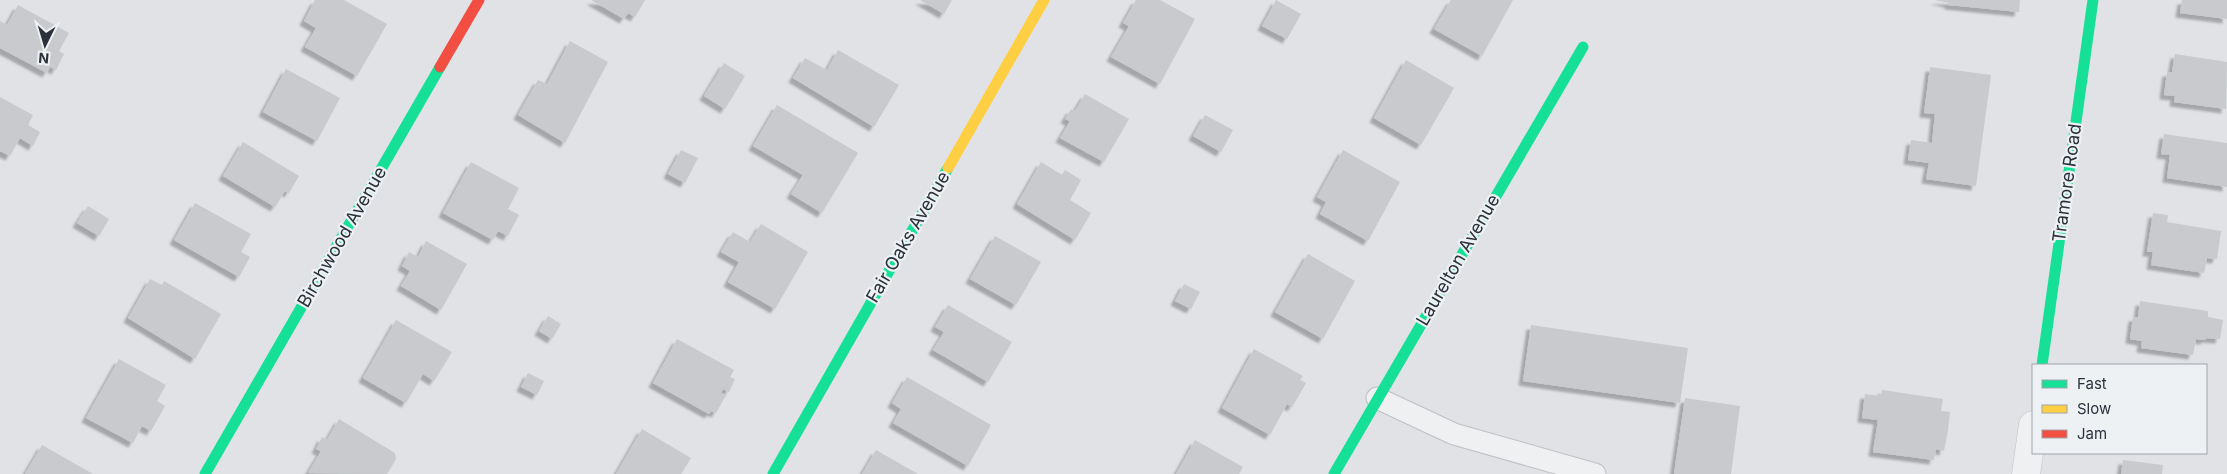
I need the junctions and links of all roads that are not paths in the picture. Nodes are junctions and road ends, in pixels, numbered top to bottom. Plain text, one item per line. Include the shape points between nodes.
1 (479, 0) edge
2 (1044, 0) edge
3 (2093, 0) edge
4 (1583, 46) dead end
5 (2042, 364) edge
6 (1377, 398) junction
7 (2032, 432) edge
8 (205, 474) edge
9 (773, 474) edge
10 (1334, 474) edge
11 (1594, 474) edge
12 (2026, 474) edge

1 - 8 street, Birchwood Avenue
2 - 9 street, Fair Oaks Avenue
3 - 5 street, Tramore Road
4 - 6 street, Laurelton Avenue
6 - 10 street, Laurelton Avenue
6 - 11 lane via 1454,434
7 - 12 street

